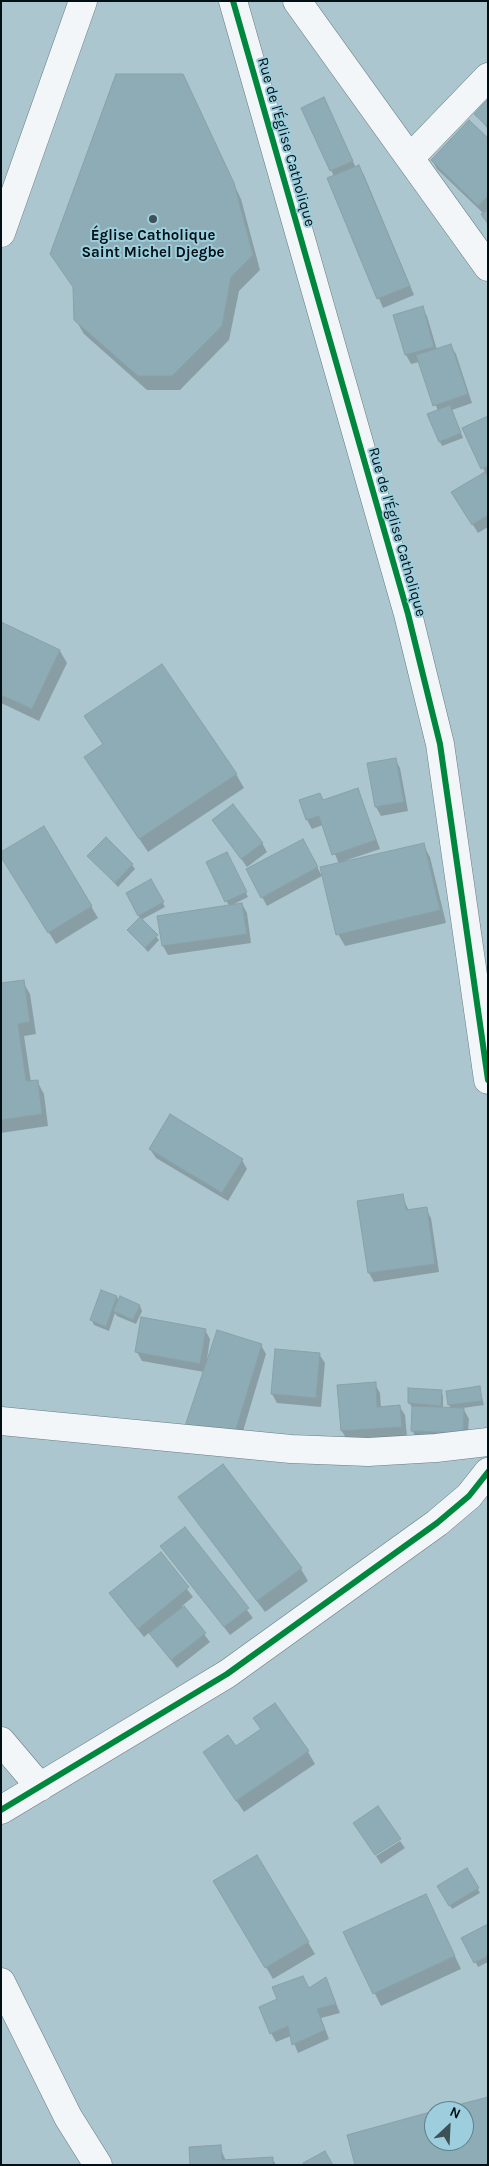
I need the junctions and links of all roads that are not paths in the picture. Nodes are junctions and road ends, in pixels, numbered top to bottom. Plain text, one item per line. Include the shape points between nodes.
1 (83, 1) edge
2 (233, 1) edge
3 (297, 1) edge
4 (488, 77) edge
5 (410, 158) junction
6 (1, 233) edge
7 (488, 267) edge
8 (488, 1080) edge
9 (1, 1421) edge
10 (488, 1442) edge
11 (488, 1472) edge
12 (1, 1741) edge
13 (40, 1786) junction
14 (1, 1810) edge
15 (1, 1982) edge
16 (98, 2165) edge

1 - 6 street
2 - 8 street, Rue de l'Église Catholique via 405,605 440,744
3 - 5 street
4 - 5 street
5 - 7 street
9 - 10 street via 291,1449 368,1452
11 - 13 street via 469,1496 437,1523 227,1674
12 - 13 street
13 - 14 street
15 - 16 street via 68,2117

